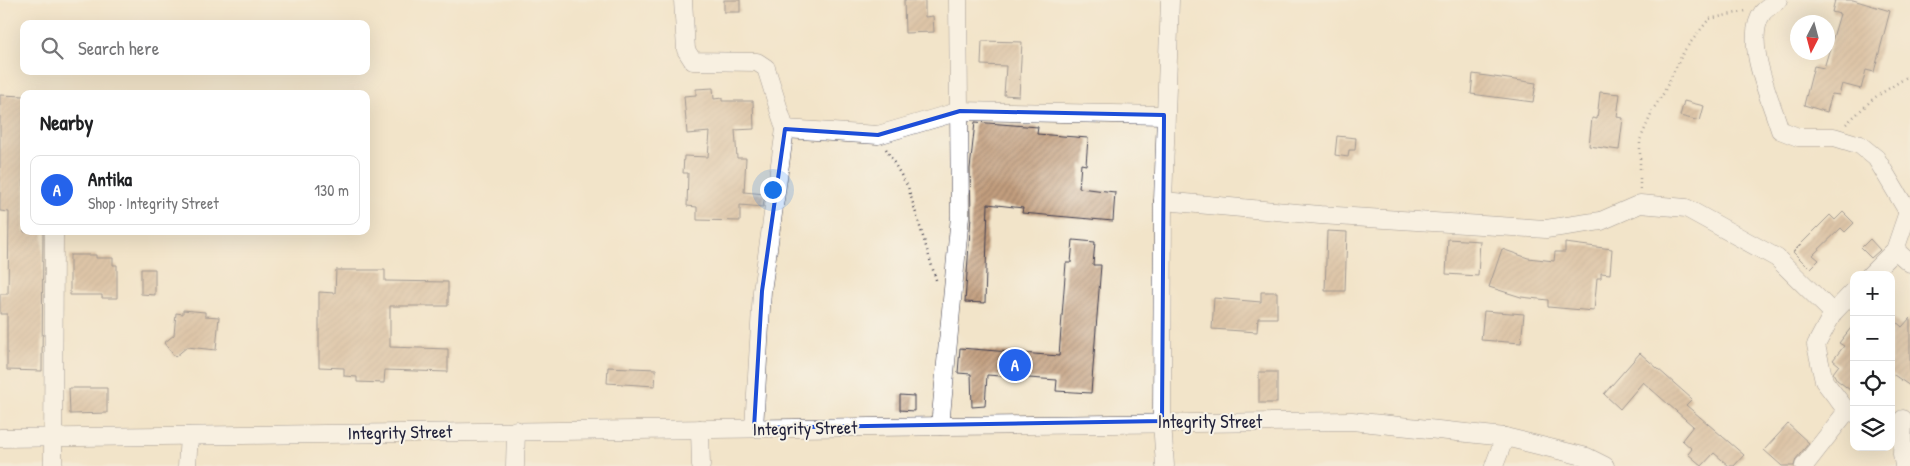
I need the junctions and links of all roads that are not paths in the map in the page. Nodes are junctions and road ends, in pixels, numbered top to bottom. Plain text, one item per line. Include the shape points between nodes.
1 (683, 0) edge
2 (958, 0) edge
3 (1170, 0) edge
4 (1778, 0) edge
5 (960, 111) junction
6 (1164, 115) junction
7 (785, 129) junction
8 (1163, 201) junction
9 (1909, 209) edge
10 (54, 235) edge
11 (1895, 250) junction
12 (1910, 262) edge
13 (1874, 271) edge
14 (1850, 295) edge
15 (1833, 313) junction
16 (1850, 411) edge
17 (1850, 413) edge
18 (1902, 418) edge
19 (1162, 421) junction
20 (940, 426) junction
21 (754, 428) junction
22 (516, 430) junction
23 (700, 430) junction
24 (189, 436) junction
25 (1505, 437) junction
26 (0, 438) edge
27 (53, 438) junction
28 (53, 466) edge
29 (188, 466) edge
30 (515, 466) edge
31 (701, 466) edge
32 (1165, 466) edge
33 (1494, 466) edge
34 (1605, 466) edge
35 (1804, 466) edge
36 (1904, 466) edge

1 - 7 street via 686,50 693,61 757,62 766,68
2 - 5 street
3 - 6 street
4 - 9 street via 1762,12 1756,30 1755,51 1780,130 1798,137 1834,137 1860,145 1876,158
5 - 6 street
5 - 7 street via 878,135
5 - 20 street via 960,216
6 - 8 street
7 - 21 street via 762,290
8 - 15 street via 1320,215 1546,229 1601,221 1640,204 1686,208 1777,258
8 - 19 street
9 - 11 street
10 - 27 street
11 - 12 street
11 - 13 street
14 - 15 street
15 - 16 street via 1816,345 1824,381
17 - 35 street
18 - 36 street
19 - 20 street, Integrity Street
19 - 25 street, Integrity Street via 1352,421
19 - 32 street
20 - 21 street, Integrity Street
21 - 23 street, Integrity Street
22 - 23 street, Integrity Street
22 - 24 street, Integrity Street
22 - 30 street
23 - 31 street
24 - 27 street, Integrity Street
24 - 29 street
25 - 33 street
25 - 34 street, Integrity Street via 1586,457
26 - 27 street, Integrity Street
27 - 28 street

